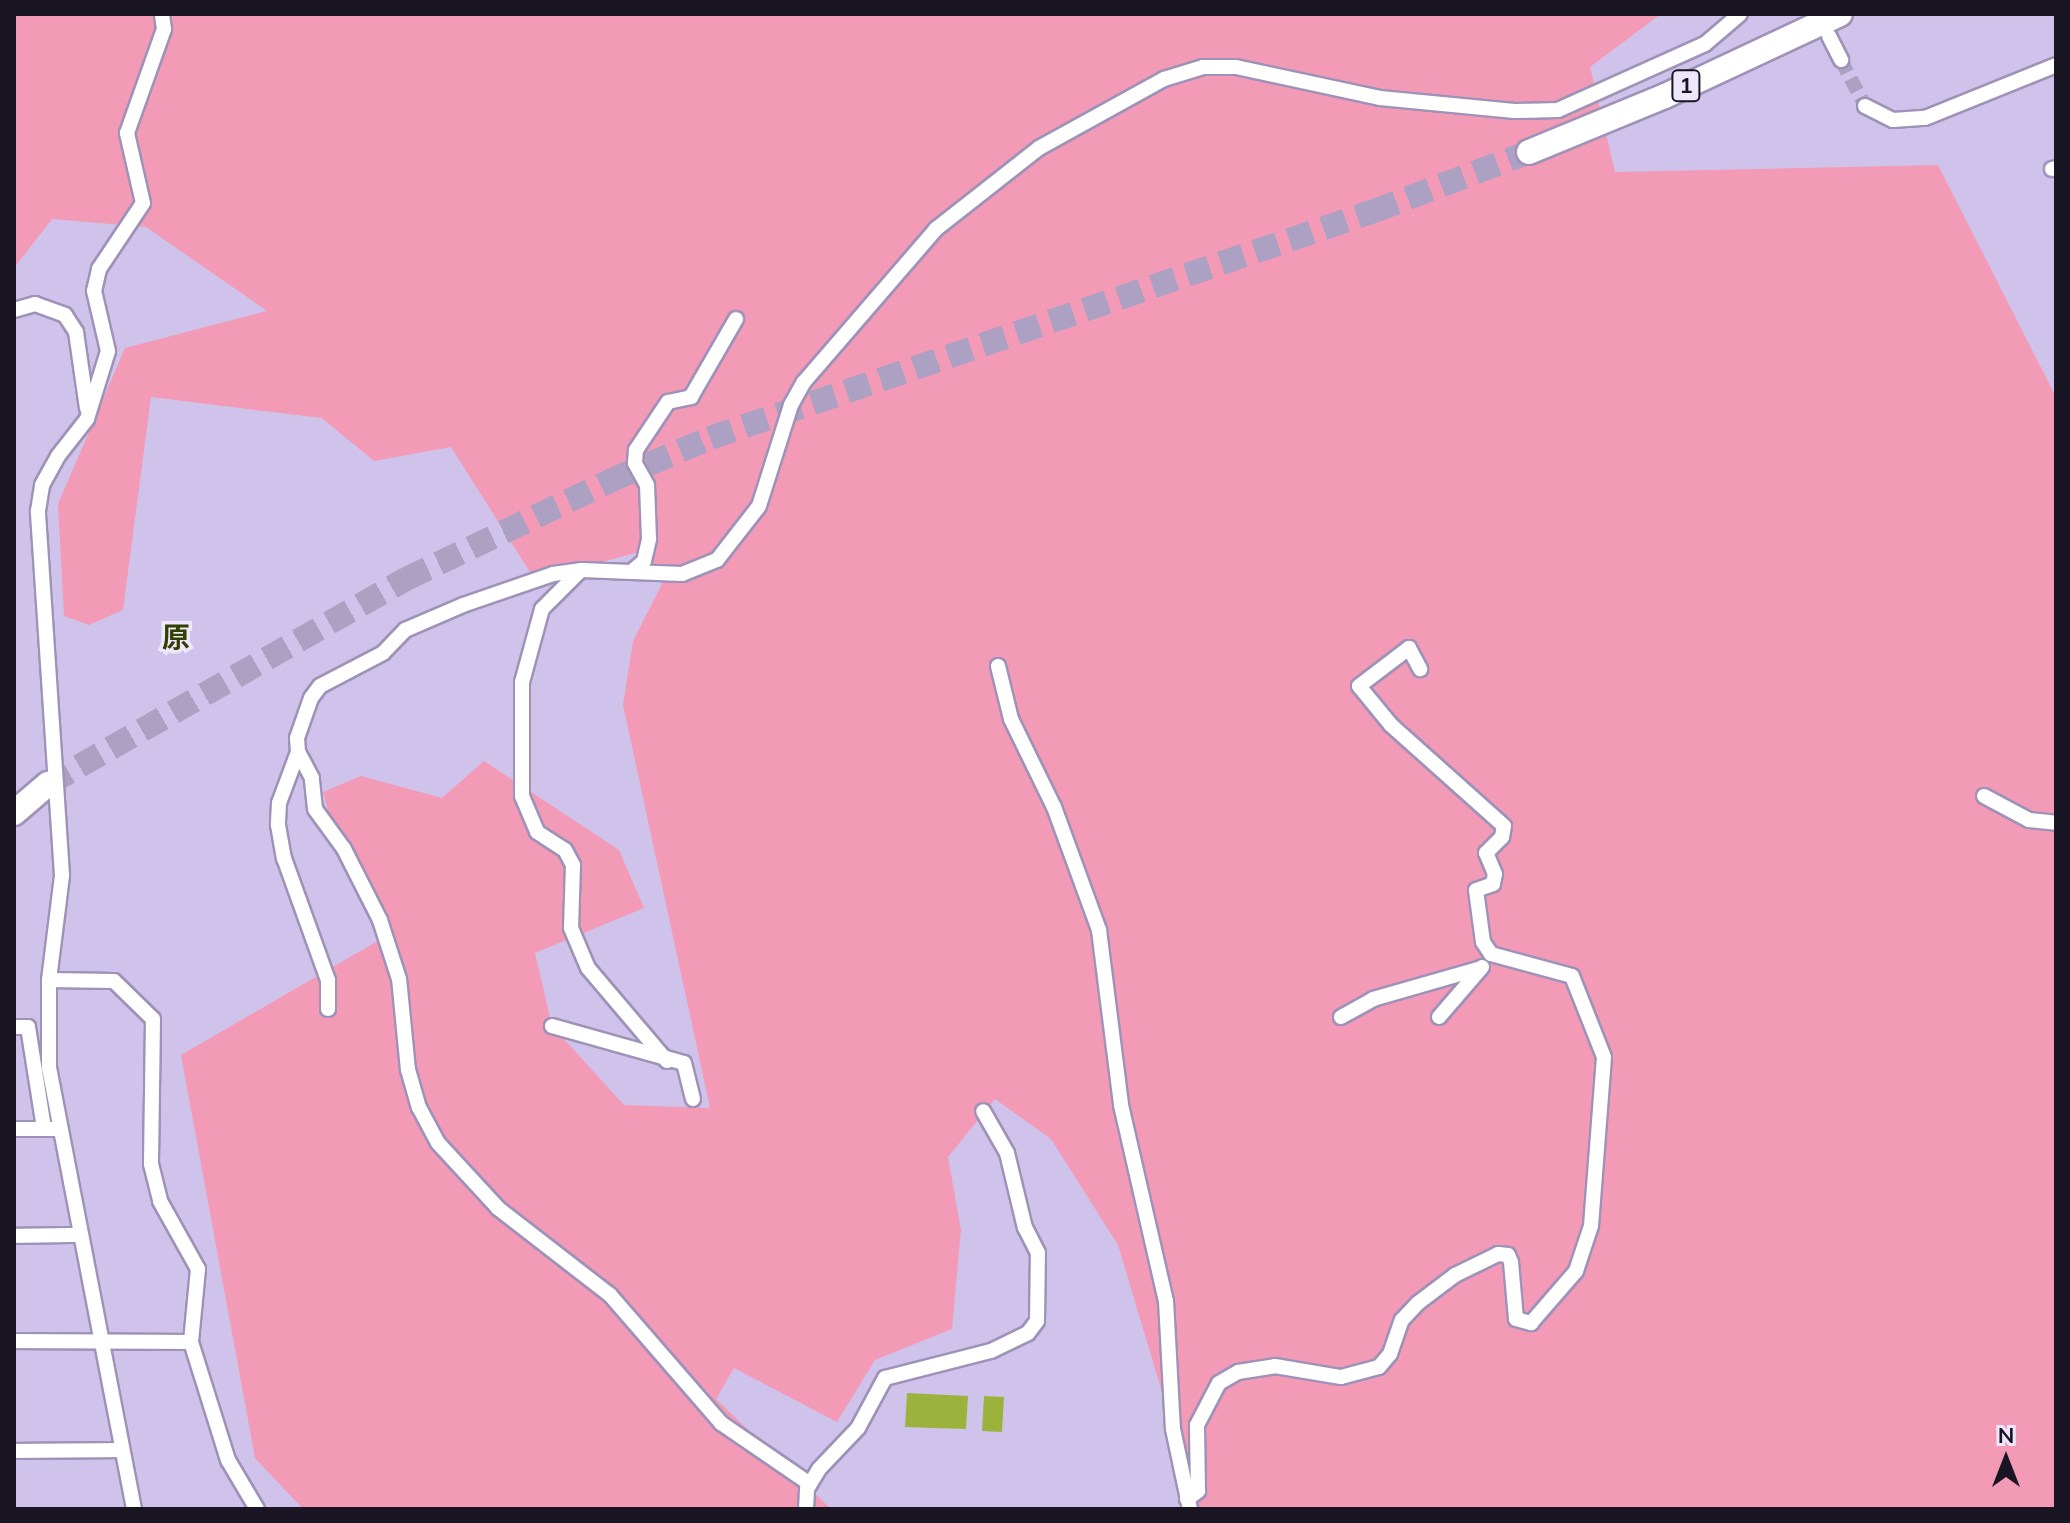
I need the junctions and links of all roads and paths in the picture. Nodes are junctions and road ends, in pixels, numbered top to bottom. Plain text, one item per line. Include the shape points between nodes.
1 (162, 14) edge
2 (1740, 14) edge
3 (1840, 14) edge
4 (1829, 36) dead end
5 (1841, 60) tunnel mouth
6 (2056, 65) edge
7 (1865, 106) tunnel mouth
8 (1529, 152) tunnel mouth
9 (14, 310) edge
10 (736, 319) dead end
11 (87, 419) junction
12 (582, 570) junction
13 (631, 572) junction
14 (998, 666) dead end
15 (1420, 669) dead end
16 (298, 752) junction
17 (1984, 796) dead end
18 (2056, 823) edge
19 (1491, 954) junction
20 (1481, 968) junction
21 (49, 980) junction
22 (328, 1009) dead end
23 (1341, 1017) dead end
24 (1439, 1017) dead end
25 (552, 1026) dead end
26 (14, 1027) edge
27 (667, 1061) junction
28 (693, 1099) dead end
29 (983, 1111) dead end
30 (44, 1128) junction
31 (14, 1129) edge
32 (62, 1129) junction
33 (79, 1235) junction
34 (14, 1236) edge
35 (101, 1339) junction
36 (14, 1341) edge
37 (191, 1342) junction
38 (121, 1450) junction
39 (14, 1451) edge
40 (810, 1484) junction
41 (1188, 1504) edge
42 (134, 1509) edge
43 (257, 1509) edge
44 (806, 1509) edge

1 - 11 street via 164,29 127,133 143,203 99,269 94,291 108,351
2 - 13 street via 1681,57 1558,110 1380,98 1236,67 1203,67 1164,79 1039,148 936,229 804,382 791,405 759,506 717,560 682,574
3 - 8 highway, 1
4 - 5 street
6 - 7 street via 1925,118 1893,120
9 - 11 street via 50,306 76,332
10 - 13 street via 691,397 668,402 636,450 635,463 647,485 649,539 644,561
11 - 21 street via 42,485 38,511 62,875
12 - 13 street
12 - 16 street via 491,595 405,630 383,653 320,686 302,719
12 - 27 street via 542,609 522,682 522,796 537,832 565,850 573,865 571,928 588,968
14 - 41 street via 1011,719 1054,807 1099,930 1121,1105 1166,1301 1173,1429
15 - 19 street via 1409,648 1359,686 1391,725 1504,826 1486,853 1495,874 1493,884 1476,890 1483,942
16 - 22 street via 279,803 278,825 284,858 328,980
16 - 40 street via 312,778 315,809 344,849 380,920 399,979 408,1070 419,1108 438,1143 498,1208 610,1295 721,1423
17 - 18 street via 2029,820
19 - 20 street
19 - 41 street via 1572,976 1604,1057 1591,1226 1576,1271 1531,1323 1520,1323 1512,1306 1511,1262 1508,1255 1498,1254 1455,1275 1418,1303 1402,1320 1390,1354 1379,1367 1341,1377 1275,1366 1238,1372 1219,1383 1197,1425 1198,1491
20 - 23 street via 1373,999
20 - 24 street
21 - 32 street via 49,1068
21 - 37 street via 114,981 153,1019 151,1164 160,1201 198,1269
25 - 27 street
26 - 30 street via 28,1027
27 - 28 street via 684,1063
29 - 40 street via 1007,1153 1025,1228 1038,1253 1037,1321 1028,1333 991,1351 885,1378 858,1428
30 - 31 street
30 - 32 street
32 - 33 street
33 - 34 street
33 - 35 street
35 - 36 street
35 - 37 street
35 - 38 street
37 - 43 street via 228,1460
38 - 39 street
38 - 42 street
40 - 44 street

